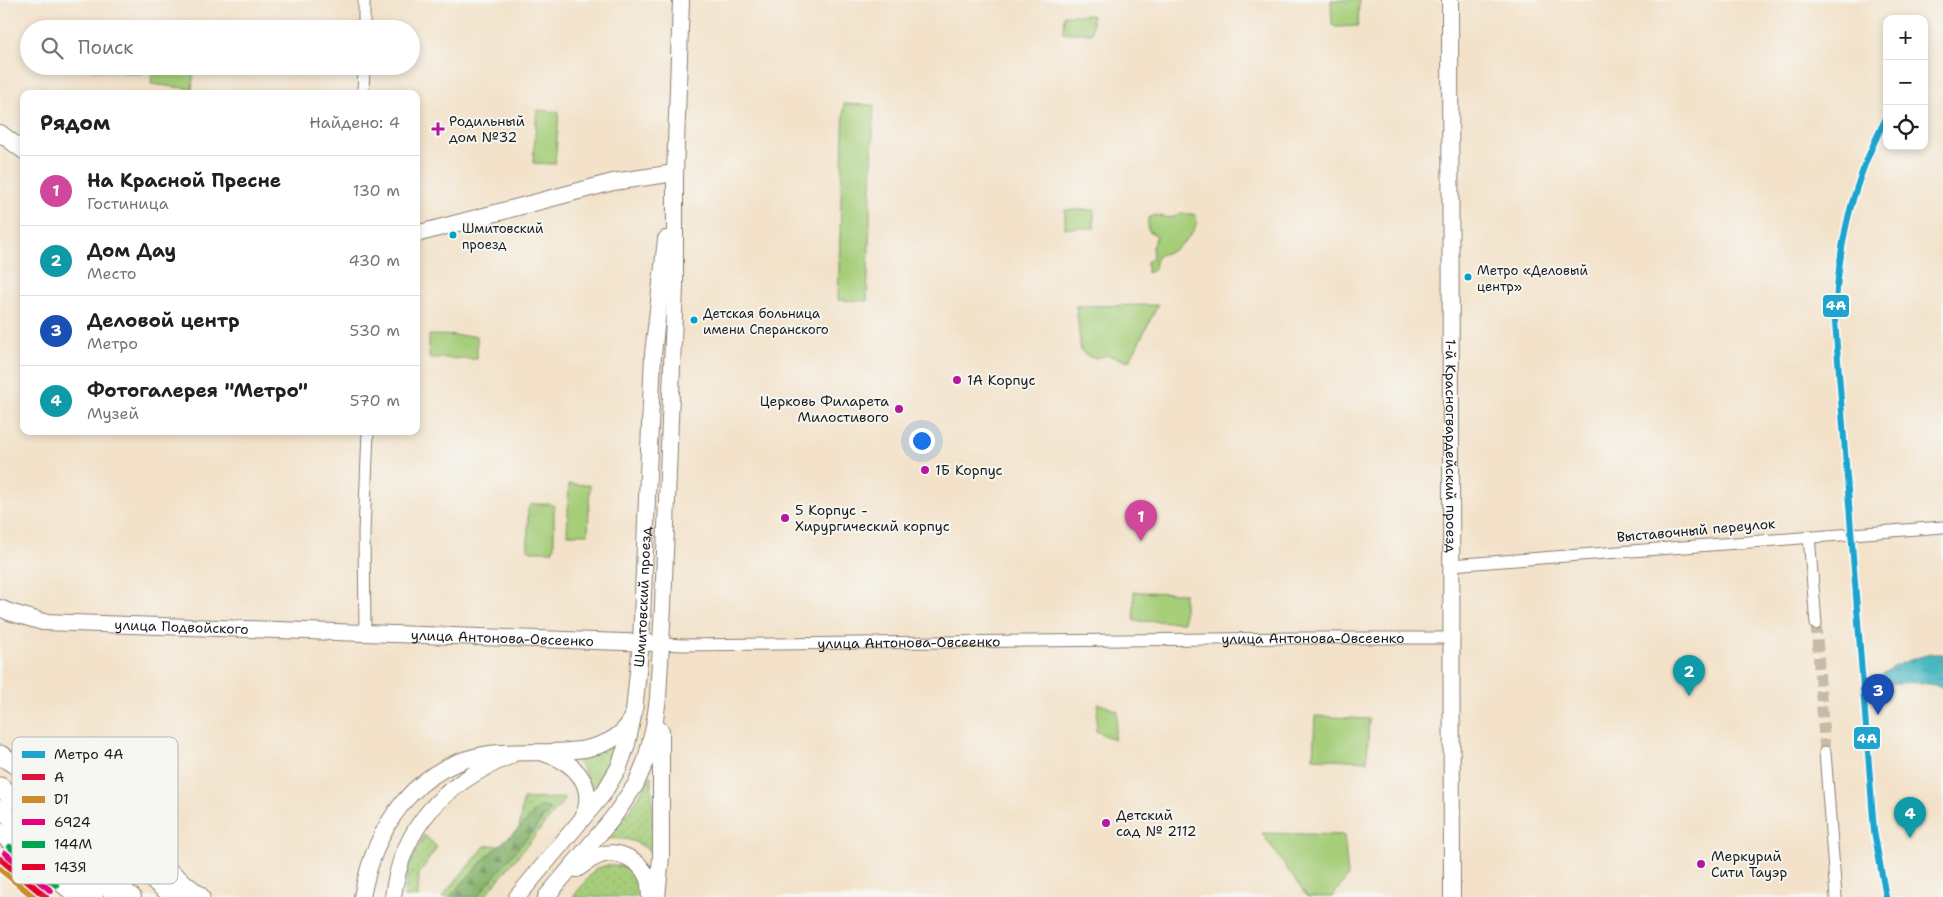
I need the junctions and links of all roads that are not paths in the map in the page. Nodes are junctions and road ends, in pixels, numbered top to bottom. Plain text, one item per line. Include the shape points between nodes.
1 (364, 0) edge
2 (681, 0) edge
3 (1450, 0) edge
4 (364, 20) edge
5 (364, 75) edge
6 (363, 90) edge
7 (0, 133) edge
8 (20, 148) edge
9 (674, 172) junction
10 (420, 233) edge
11 (368, 435) edge
12 (1943, 527) edge
13 (1808, 536) junction
14 (1452, 565) junction
15 (0, 608) edge
16 (1816, 624) tunnel mouth
17 (366, 632) junction
18 (1450, 638) junction
19 (641, 642) junction
20 (661, 644) junction
21 (634, 710) junction
22 (1825, 752) tunnel mouth
23 (532, 753) junction
24 (0, 755) edge
25 (12, 762) edge
26 (12, 765) edge
27 (0, 787) edge
28 (12, 796) edge
29 (0, 808) edge
30 (12, 820) edge
31 (581, 820) junction
32 (0, 832) edge
33 (12, 842) edge
34 (178, 879) edge
35 (560, 880) junction
36 (64, 884) edge
37 (80, 884) edge
38 (104, 884) edge
39 (118, 884) edge
40 (159, 884) edge
41 (651, 894) edge
42 (1451, 896) edge
43 (80, 897) edge
44 (95, 897) edge
45 (120, 897) edge
46 (133, 897) edge
47 (175, 897) edge
48 (200, 897) edge
49 (362, 897) edge
50 (393, 897) edge
51 (517, 897) edge
52 (546, 897) edge
53 (1836, 897) edge

1 - 4 street
2 - 9 main road, Шмитовский проезд
3 - 14 main road, 1-й Красногвардейский проезд
5 - 6 street
7 - 8 main road
9 - 10 main road via 613,182
9 - 19 main road, Шмитовский проезд via 653,354
9 - 20 main road, Шмитовский проезд via 675,287
11 - 17 street via 364,533
12 - 13 street, Выставочный переулок
13 - 14 street, Выставочный переулок
13 - 16 street
14 - 18 main road, 1-й Красногвардейский проезд
15 - 17 main road, улица Подвойского via 42,622
17 - 19 main road, улица Антонова-Овсеенко
18 - 20 street, улица Антонова-Овсеенко
18 - 42 main road, 1-й Красногвардейский проезд
19 - 20 main road, улица Антонова-Овсеенко
19 - 21 main road, Шмитовский проезд
20 - 35 main road, Шмитовский проезд via 654,727 643,768 621,807
20 - 41 main road via 661,857
21 - 23 main road via 624,731 604,744
21 - 31 main road, Шмитовский проезд via 620,767
22 - 53 street
23 - 31 main road via 564,761 577,770 586,785 587,799
23 - 49 main road via 488,754 466,760 443,770 418,787 384,829 370,862
23 - 50 main road via 509,757 478,772 424,816 402,856
24 - 25 main road
24 - 26 main road
27 - 28 main road
29 - 30 main road
31 - 51 main road, Шмитовский проезд
32 - 33 main road
34 - 48 main road
35 - 41 main road via 593,858 616,853 640,866 647,876
35 - 52 main road, Шмитовский проезд
36 - 43 main road
37 - 44 main road
38 - 45 main road
39 - 46 main road
40 - 47 main road

